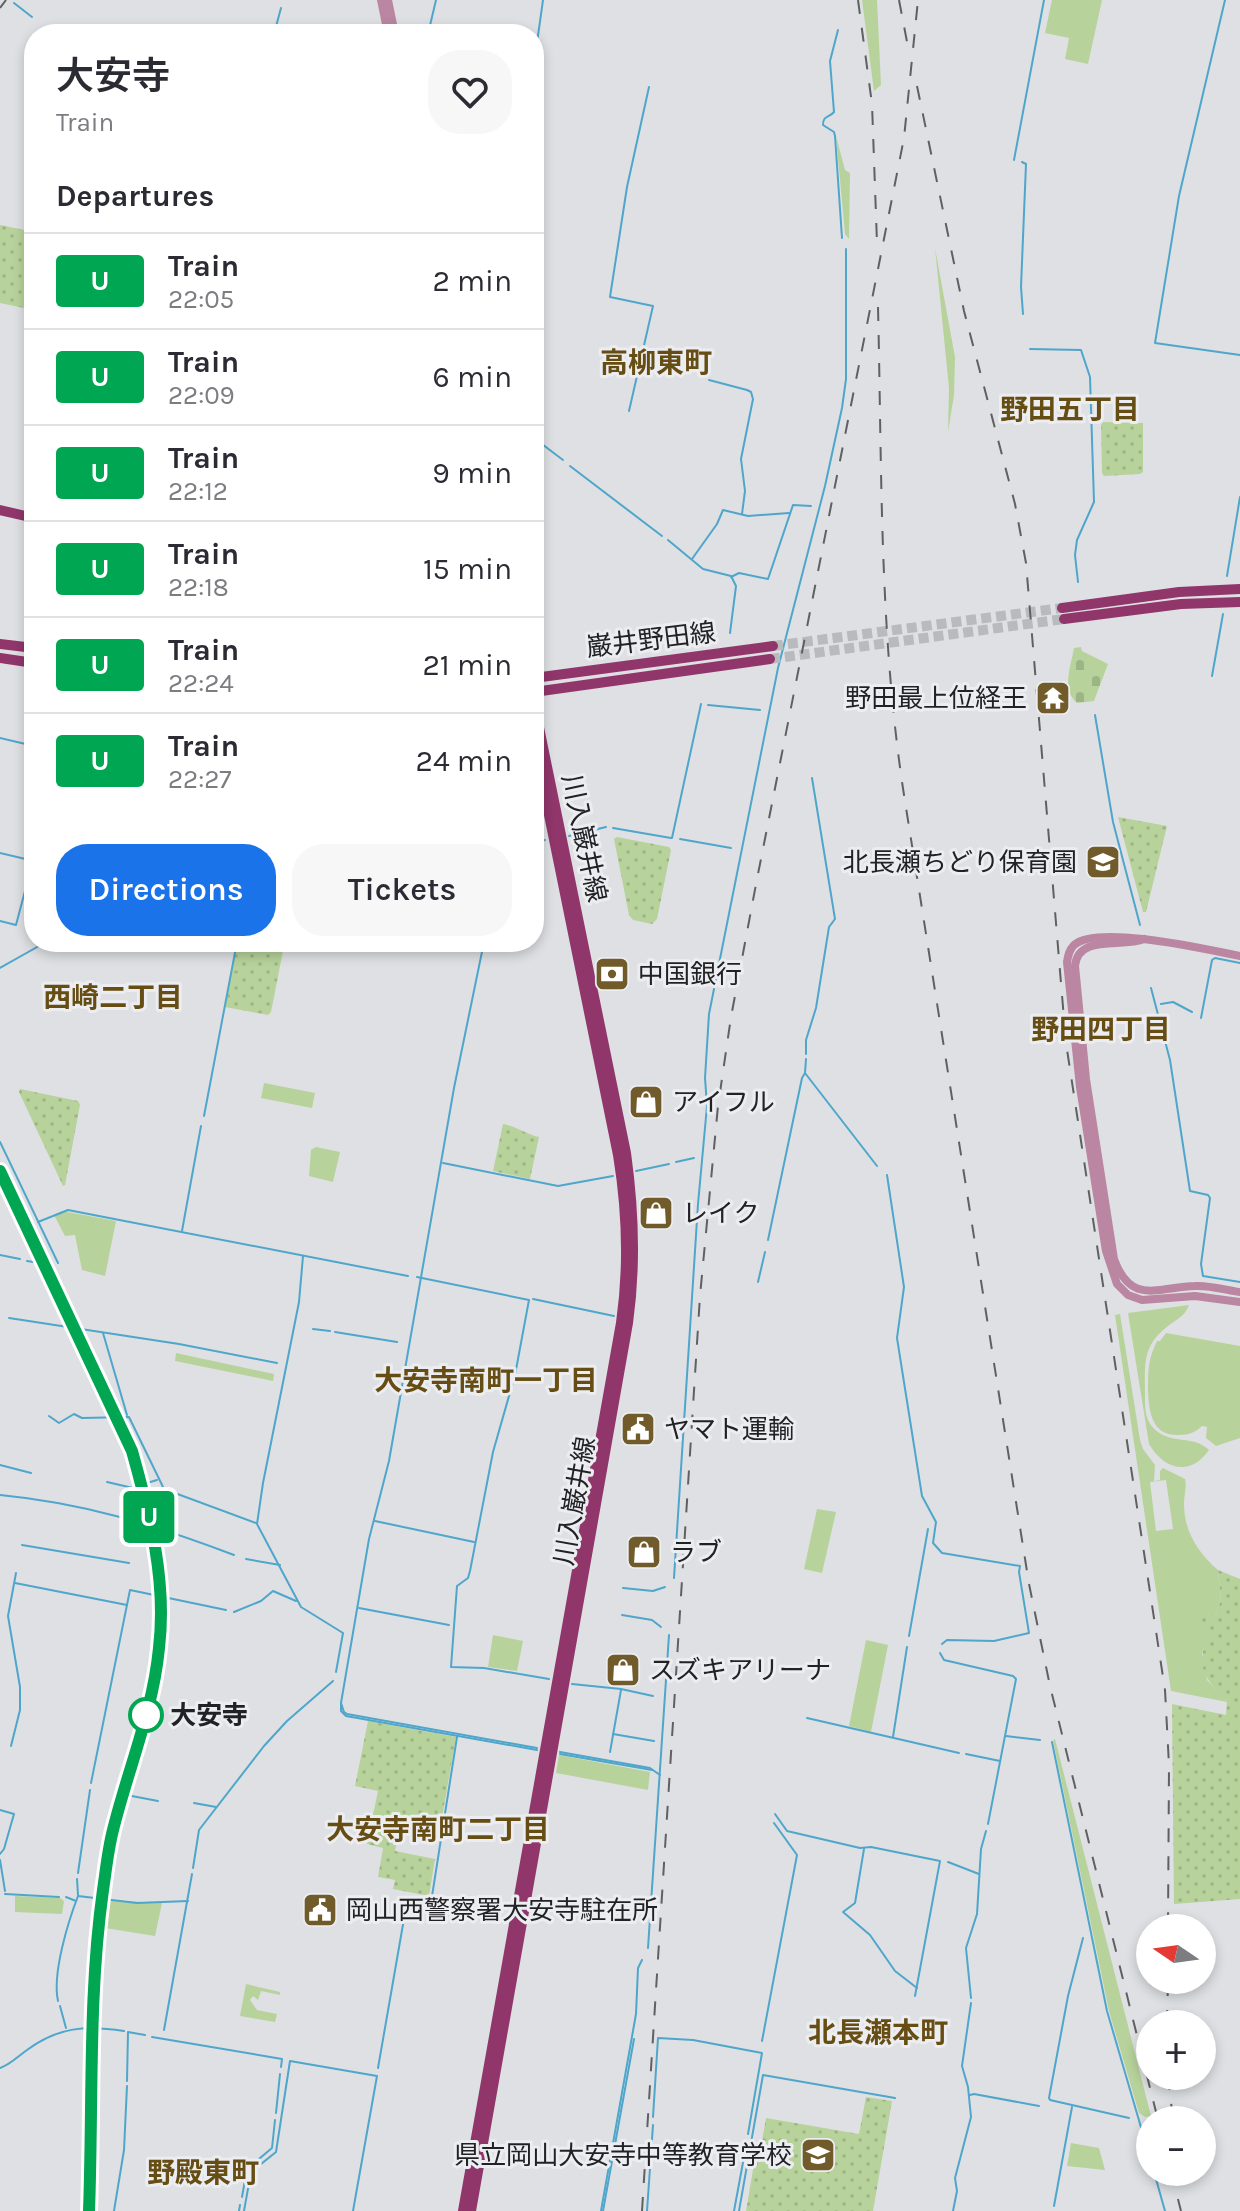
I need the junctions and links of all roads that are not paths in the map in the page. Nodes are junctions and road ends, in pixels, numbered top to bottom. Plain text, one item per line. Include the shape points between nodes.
1 (381, 0) edge
2 (388, 0) edge
3 (386, 24) edge
4 (393, 24) edge
5 (0, 510) edge
6 (24, 516) edge
7 (1240, 589) edge
8 (1240, 602) edge
9 (0, 644) edge
10 (773, 646) tunnel mouth
11 (24, 647) edge
12 (0, 658) edge
13 (770, 659) tunnel mouth
14 (24, 662) edge
15 (544, 677) edge
16 (544, 691) edge
17 (544, 752) edge
18 (544, 790) edge
19 (1145, 939) junction
20 (1240, 956) edge
21 (1240, 1292) edge
22 (1240, 1302) edge
23 (463, 2211) edge
24 (471, 2211) edge

1 - 3 street
2 - 4 street
5 - 6 main road
7 - 8 main road via 1179,592 1063,614
9 - 11 main road
10 - 15 main road, 巌井野田線
12 - 14 main road
13 - 16 main road, 巌井野田線
17 - 24 main road, 川入巌井線 via 626,1153 634,1260 628,1323
18 - 23 main road, 川入巌井線 via 618,1155 626,1270 621,1323
19 - 20 street
19 - 21 street via 1086,947 1075,966 1086,1079 1114,1259 1122,1278 1142,1291 1195,1286
19 - 22 street via 1079,942 1070,949 1067,962 1080,1087 1108,1261 1117,1284 1131,1296

